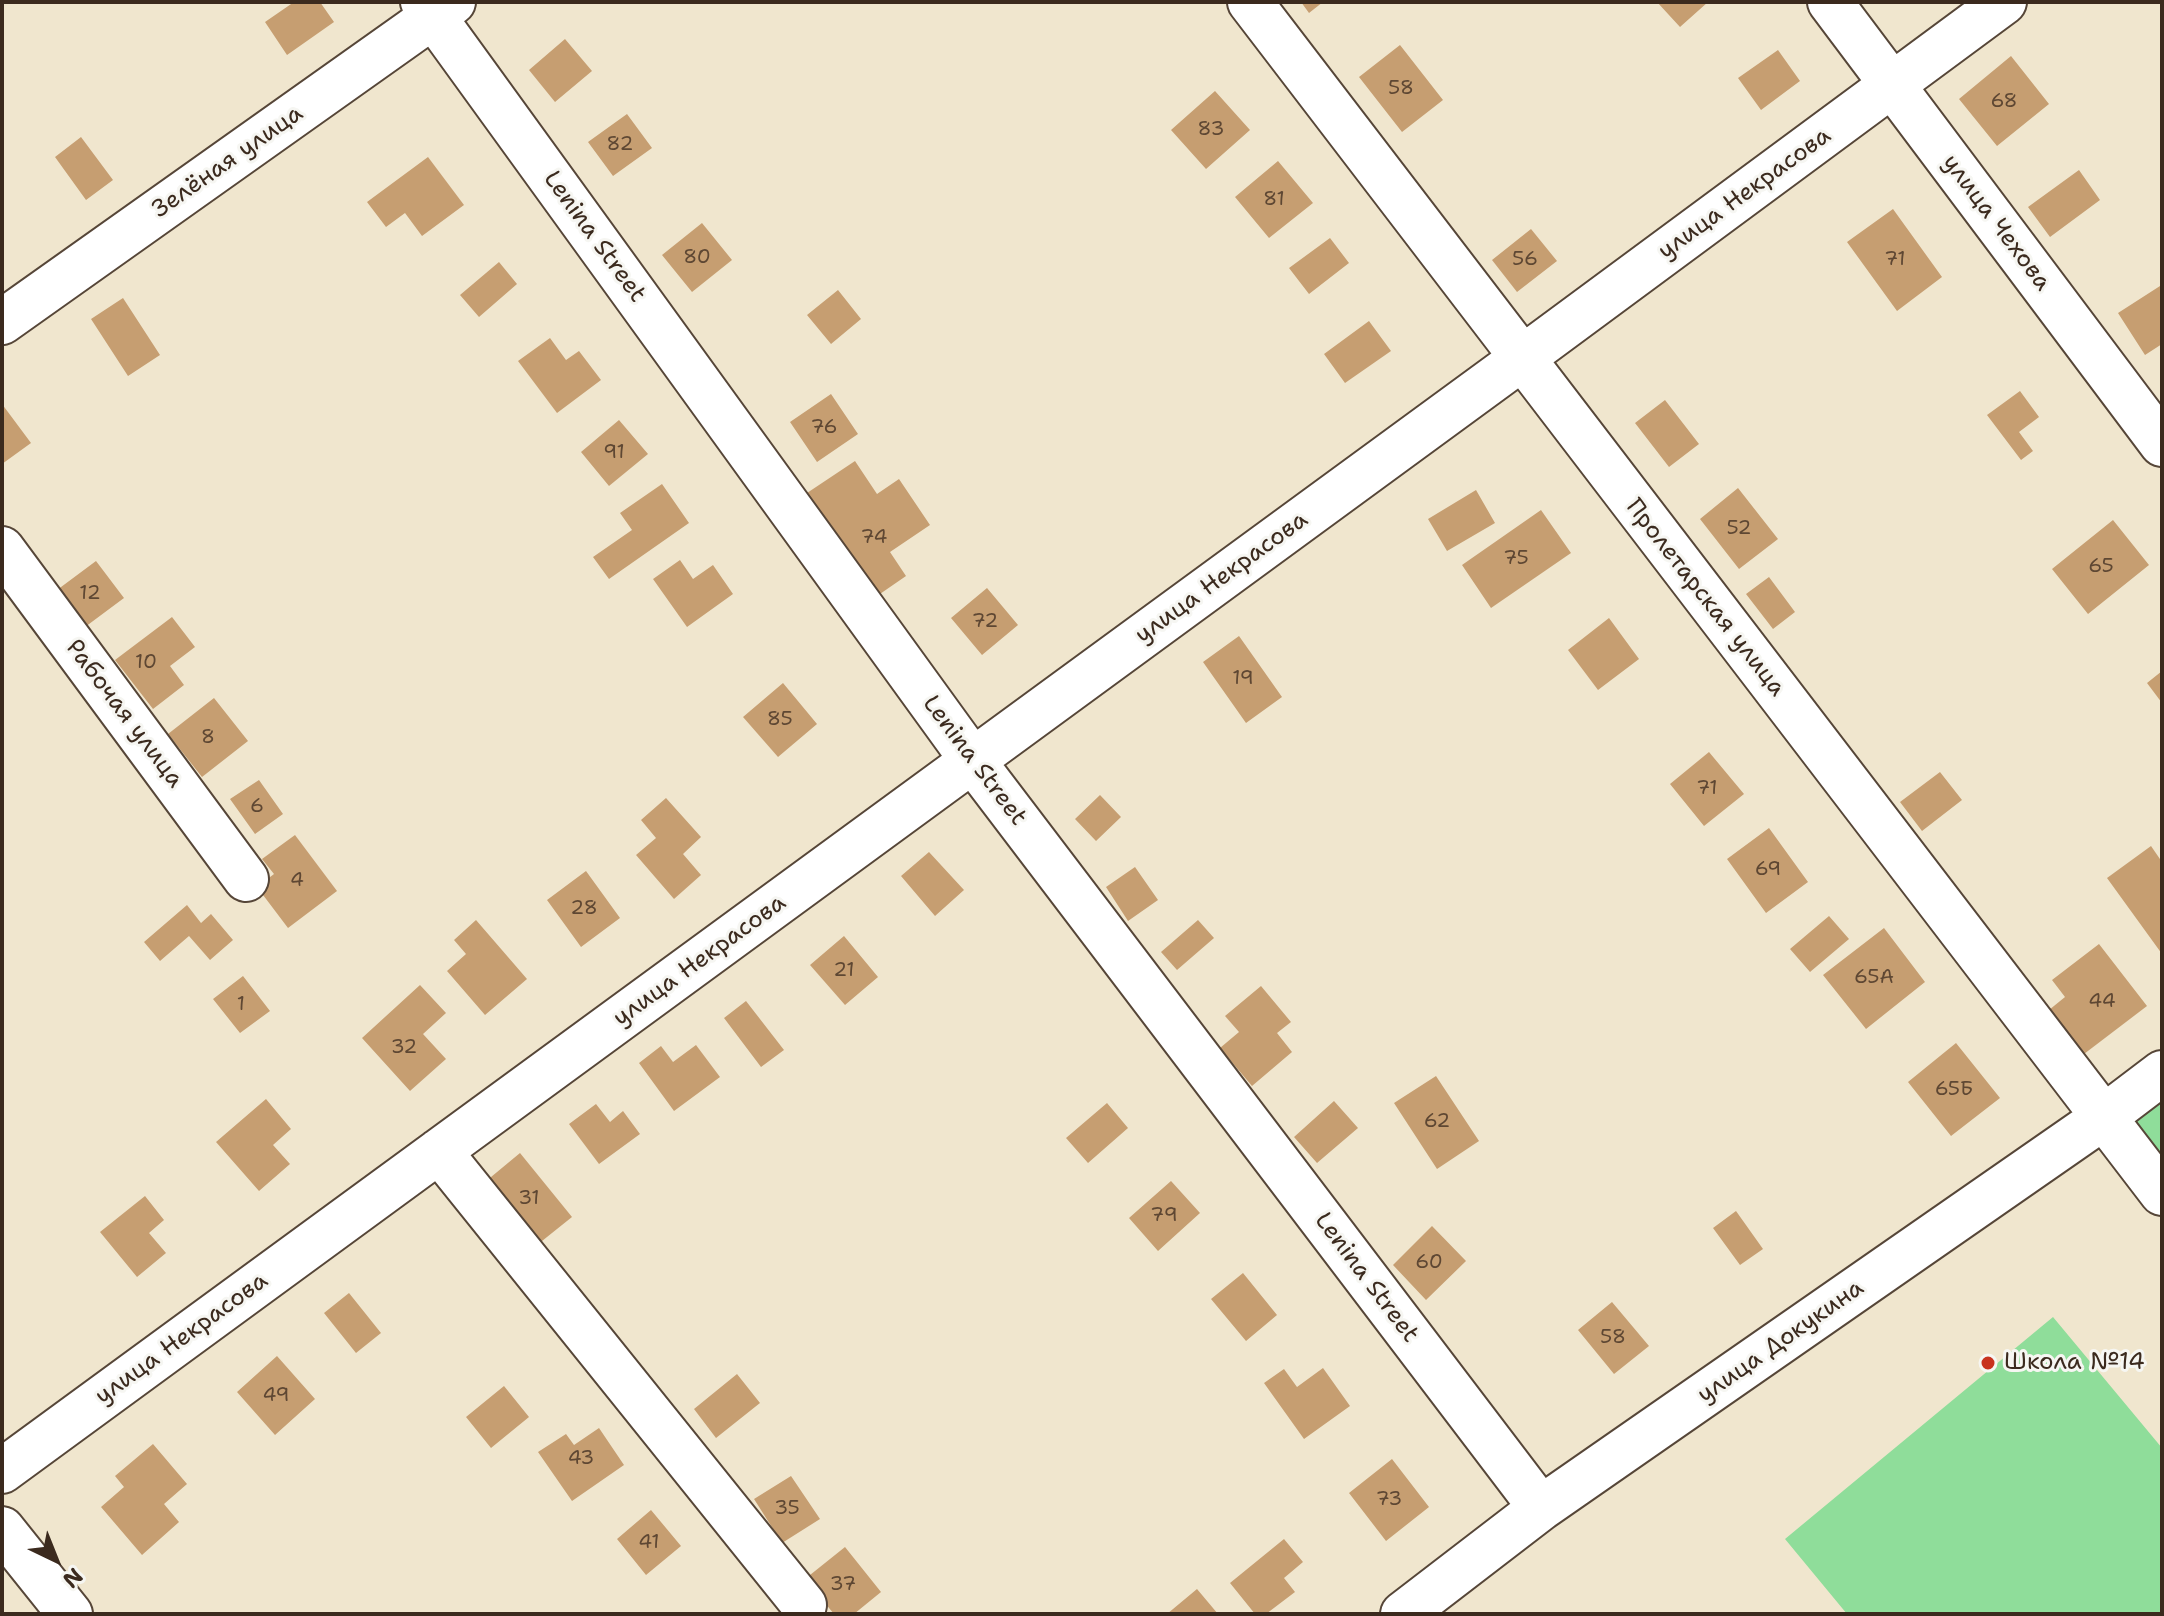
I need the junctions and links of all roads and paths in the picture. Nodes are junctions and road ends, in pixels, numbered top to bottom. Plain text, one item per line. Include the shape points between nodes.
1 (1250, 2) edge
2 (1830, 2) edge
3 (2004, 2) edge
4 (437, 7) edge
5 (1893, 85) junction
6 (2, 322) edge
7 (1521, 359) junction
8 (2162, 444) edge
9 (2, 549) edge
10 (973, 761) junction
11 (246, 879) dead end
12 (2162, 1073) edge
13 (2104, 1117) junction
14 (439, 1151) junction
15 (2162, 1193) edge
16 (2, 1471) edge
17 (1541, 1508) junction
18 (2, 1529) edge
19 (804, 1605) dead end
20 (70, 1614) edge
21 (1403, 1614) edge

1 - 7 street, Пролетарская улица
2 - 5 street, улица Чехова
3 - 5 street, улица Некрасова
4 - 6 street, Зелёная улица
4 - 10 street, Lenina Street
5 - 7 street, улица Некрасова
5 - 8 street, улица Чехова
7 - 10 street, улица Некрасова
7 - 13 street, Пролетарская улица
9 - 11 street, Рабочая улица
10 - 14 street, улица Некрасова
10 - 17 street, Lenina Street
12 - 13 street, улица Докукина
13 - 15 street, Пролетарская улица
13 - 17 street, улица Докукина
14 - 16 street, улица Некрасова
14 - 19 street
17 - 21 street, улица Докукина
18 - 20 street

